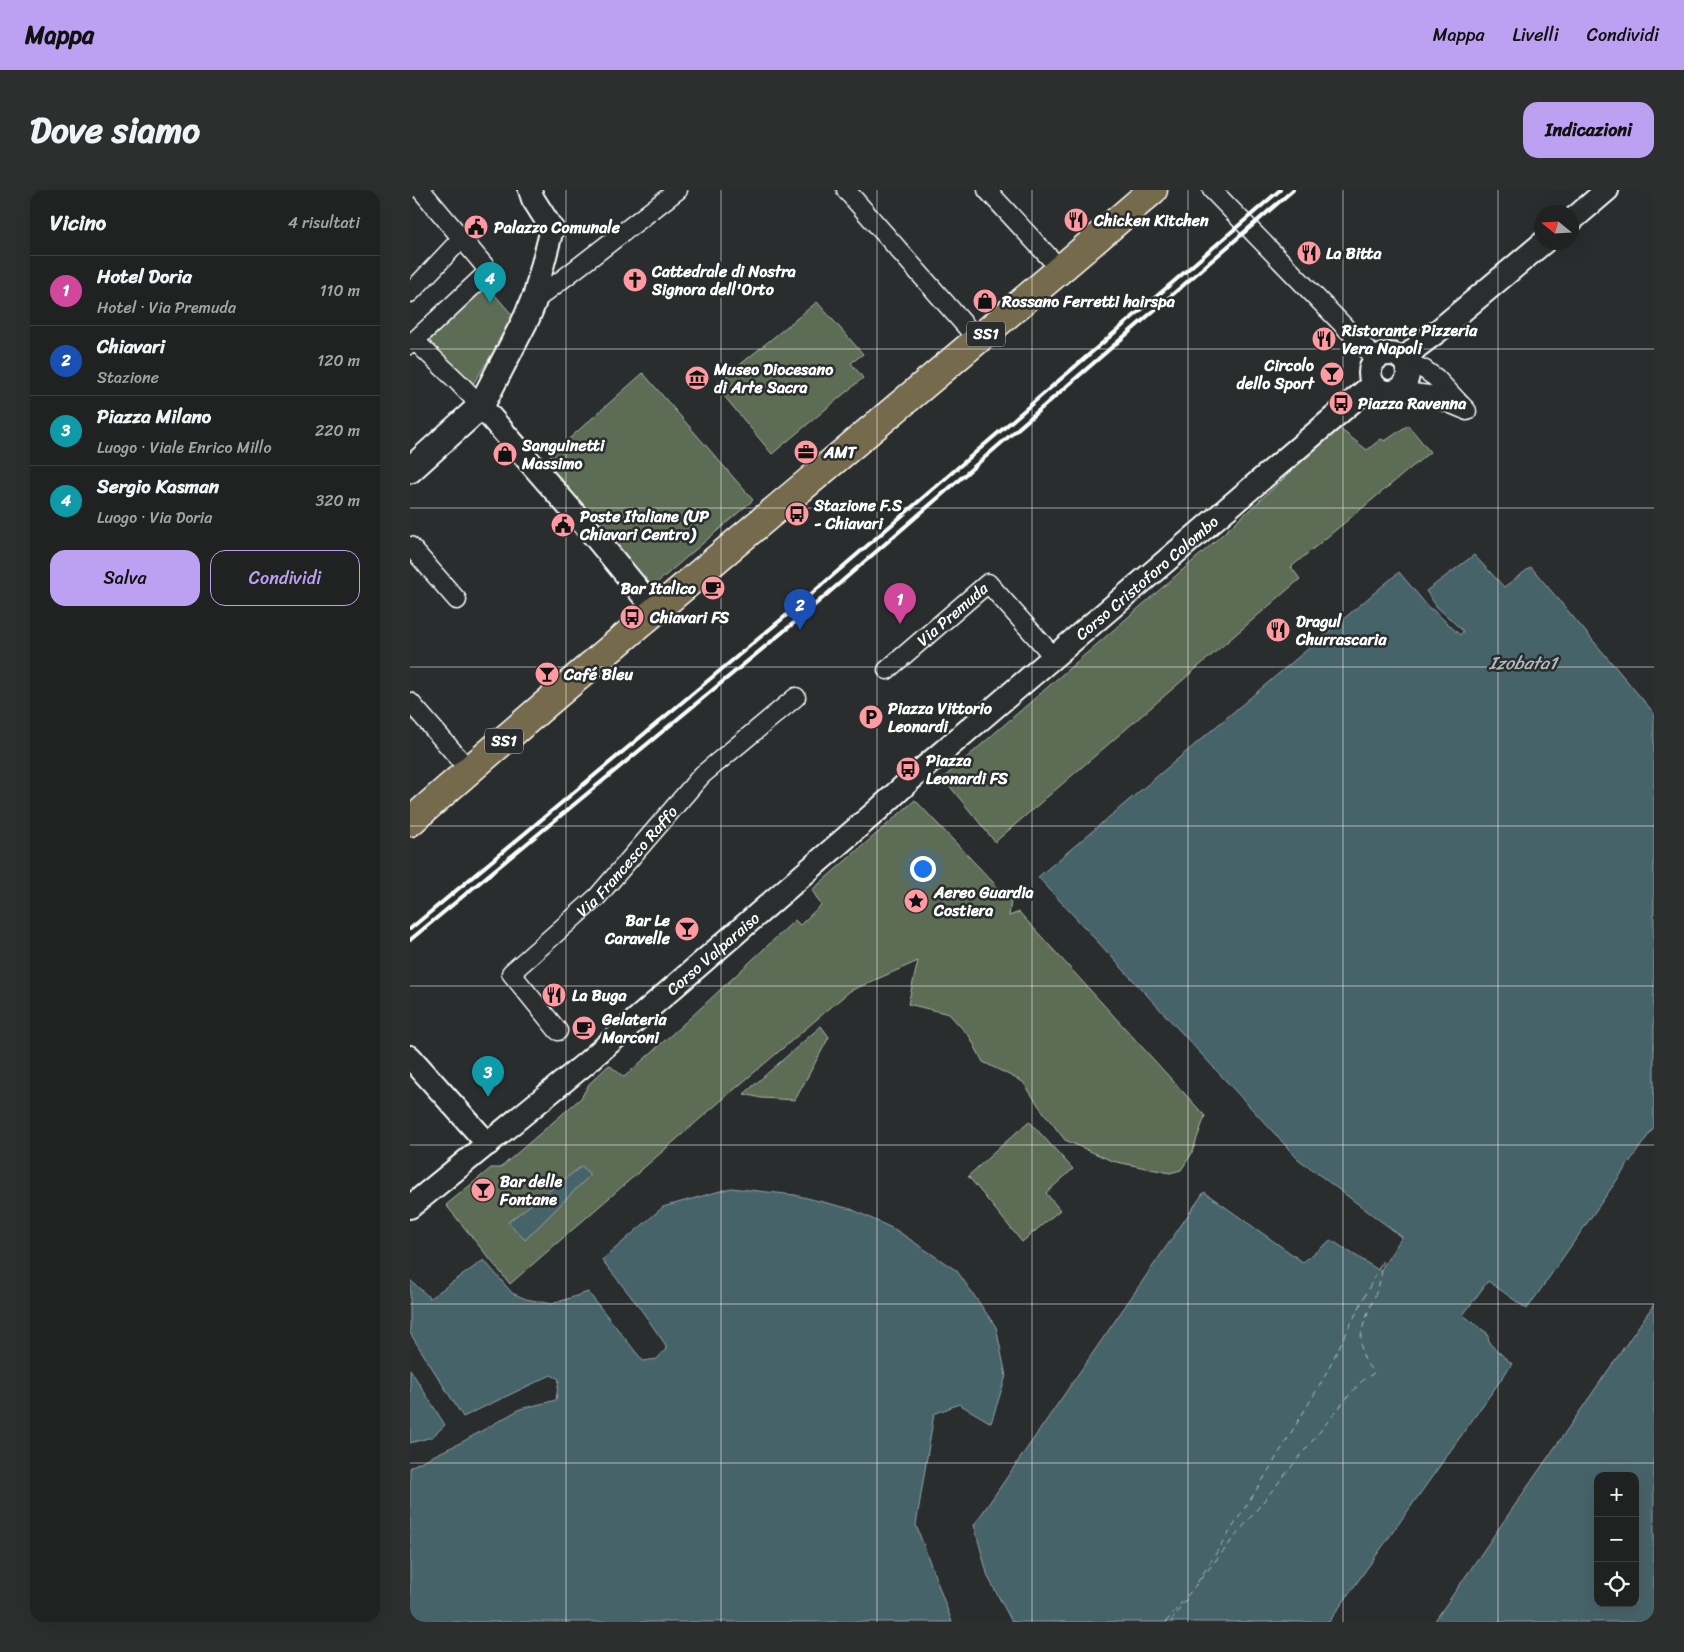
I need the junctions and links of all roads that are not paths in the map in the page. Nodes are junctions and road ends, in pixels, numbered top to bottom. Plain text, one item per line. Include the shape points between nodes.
1 (414, 190) edge
2 (421, 190) edge
3 (530, 190) edge
4 (678, 190) edge
5 (846, 190) edge
6 (987, 190) edge
7 (1152, 190) edge
8 (1212, 190) edge
9 (1607, 190) edge
10 (410, 194) edge
11 (1579, 214) edge
12 (462, 238) junction
13 (1534, 250) edge
14 (1061, 270) junction
15 (410, 293) edge
16 (533, 302) junction
17 (978, 340) junction
18 (412, 343) edge
19 (1376, 359) junction
20 (1403, 360) junction
21 (1373, 384) junction
22 (1396, 391) junction
23 (481, 406) junction
24 (410, 470) edge
25 (410, 546) edge
26 (457, 600) dead end
27 (656, 611) junction
28 (1054, 657) junction
29 (887, 670) dead end
30 (796, 697) dead end
31 (410, 702) edge
32 (469, 770) junction
33 (919, 772) joint
34 (410, 822) edge
35 (558, 1031) dead end
36 (410, 1057) edge
37 (488, 1144) junction
38 (410, 1207) edge

1 - 10 street
2 - 12 street
3 - 16 street via 552,229
4 - 16 street
5 - 17 street
6 - 14 street
7 - 14 main road, SS1
8 - 19 street
9 - 11 street
12 - 15 street
12 - 18 street via 489,271
13 - 20 street
14 - 17 main road, SS1
16 - 23 main road
17 - 27 main road, SS1
18 - 23 street
19 - 20 street via 1387,354
19 - 21 street via 1370,374
20 - 22 street via 1408,378
20 - 22 street via 1436,378 1467,411 1429,395
21 - 22 street via 1384,391
21 - 28 street, Corso Cristoforo Colombo
23 - 24 main road
23 - 27 street
25 - 26 street
27 - 32 main road, SS1
28 - 29 street, Via Premuda via 988,583
28 - 33 street, Corso Cristoforo Colombo
30 - 35 street, Via Francesco Raffo via 702,775 597,897 511,973
31 - 32 street
32 - 34 main road, SS1
33 - 37 street, Corso Valparaiso via 585,1064
36 - 37 street
37 - 38 street, Corso Valparaiso

